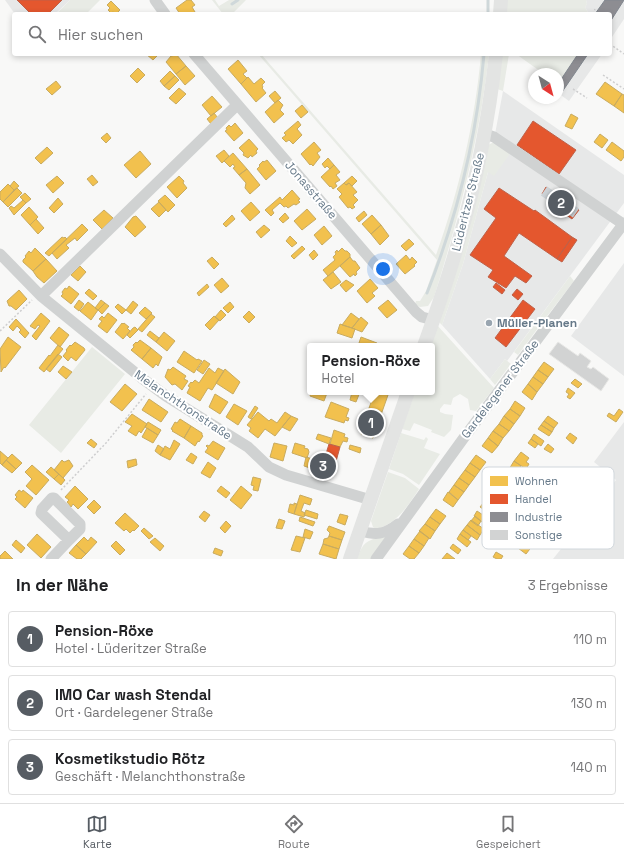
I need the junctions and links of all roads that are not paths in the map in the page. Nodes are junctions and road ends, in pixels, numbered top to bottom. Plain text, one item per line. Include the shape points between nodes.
1 (155, 0) edge
2 (501, 0) edge
3 (164, 12) edge
4 (500, 12) edge
5 (196, 56) edge
6 (496, 56) edge
7 (237, 105) junction
8 (485, 134) junction
9 (623, 224) edge
10 (0, 254) edge
11 (40, 295) junction
12 (433, 320) junction
13 (425, 343) edge
14 (407, 395) edge
15 (371, 500) junction
16 (406, 517) junction
17 (360, 531) junction
18 (69, 540) junction
19 (51, 559) edge
20 (350, 559) edge
21 (376, 559) edge

1 - 3 street
2 - 4 main road
5 - 7 street, Jonasstraße
6 - 8 main road, Lüderitzer Straße
7 - 11 street
7 - 12 street, Jonasstraße via 416,312
8 - 9 street via 494,137
8 - 12 main road, Lüderitzer Straße via 460,236
9 - 16 street, Gardelegener Straße
10 - 11 street, Melanchthonstraße
11 - 15 street, Melanchthonstraße via 152,386 248,447 277,472
12 - 13 main road, Lüderitzer Straße
14 - 15 main road
15 - 17 main road
16 - 17 street, Gardelegener Straße via 378,535
16 - 21 street, Gardelegener Straße
17 - 20 main road
18 - 18 street via 80,529 80,524 54,498 41,513
18 - 19 street

